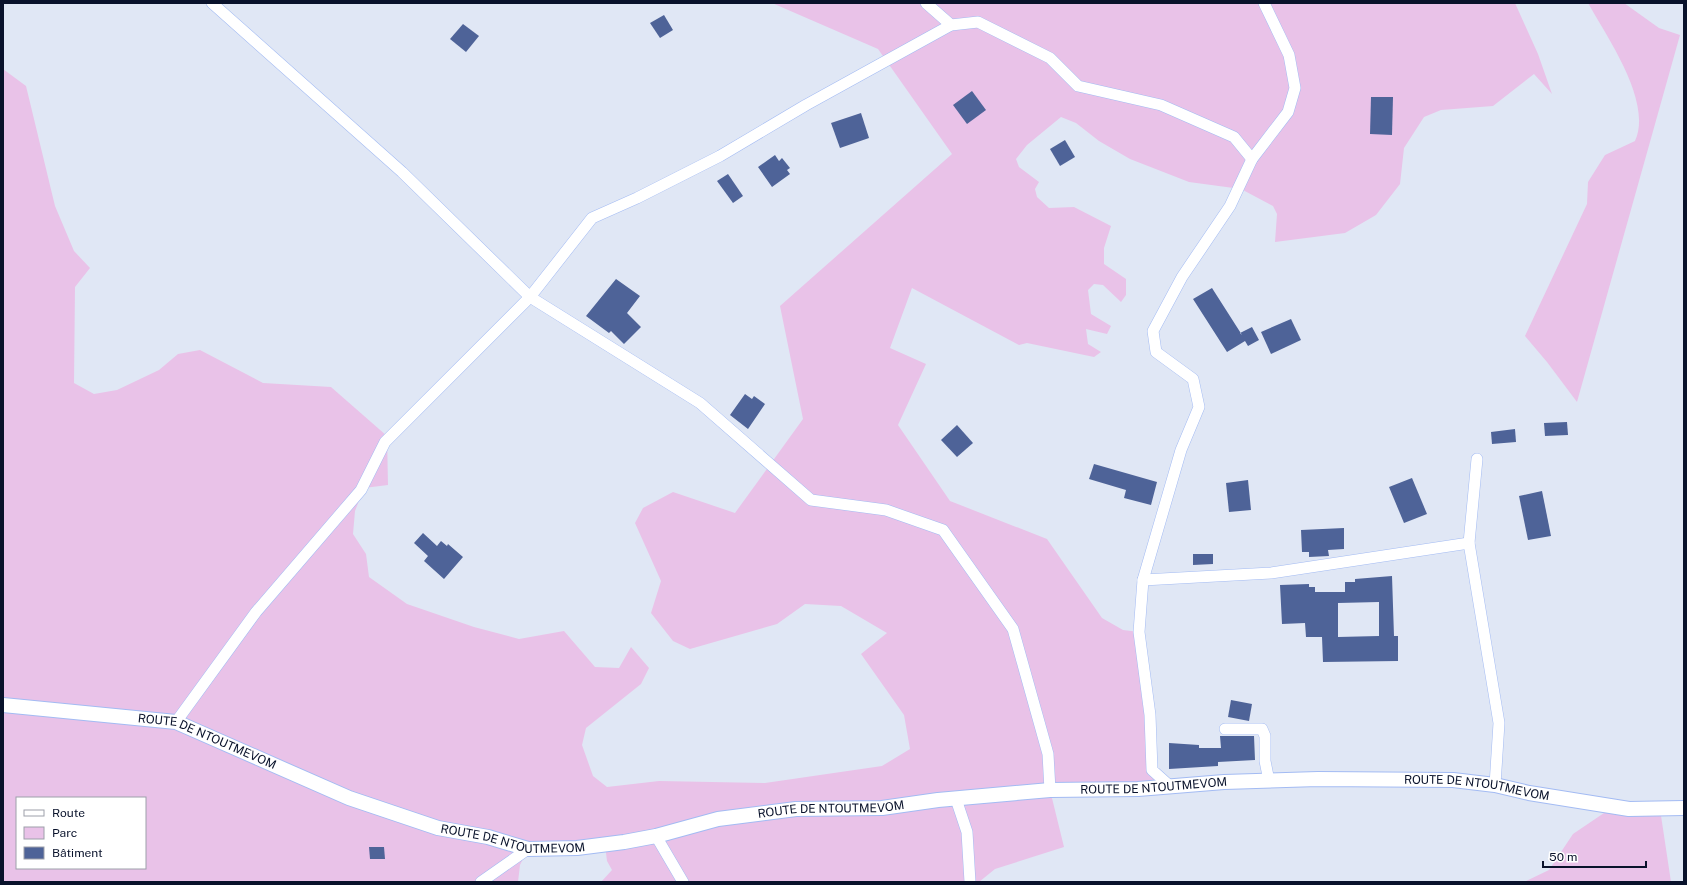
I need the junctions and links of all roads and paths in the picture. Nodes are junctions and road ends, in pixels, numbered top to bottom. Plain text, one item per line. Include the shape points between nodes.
1 (212, 3) edge
2 (926, 3) edge
3 (1264, 3) edge
4 (952, 25) junction
5 (1252, 158) junction
6 (530, 297) junction
7 (1476, 459) dead end
8 (1469, 543) junction
9 (1143, 580) junction
10 (3, 705) edge
11 (176, 722) junction
12 (1225, 729) dead end
13 (1269, 780) junction
14 (1495, 785) junction
15 (1171, 787) junction
16 (1050, 790) junction
17 (956, 799) junction
18 (1684, 808) edge
19 (656, 836) junction
20 (528, 849) junction
21 (481, 882) edge
22 (683, 882) edge
23 (970, 882) edge

1 - 6 street via 402,172
2 - 4 street
3 - 5 street via 1289,55 1295,88 1288,112
4 - 5 street via 978,22 1050,58 1078,86 1161,105 1234,137
4 - 6 street via 806,105 720,156 592,218
5 - 9 street via 1230,206 1182,277 1153,331 1156,352 1193,379 1199,407 1181,450
6 - 11 street via 385,442 361,490 256,612
6 - 16 street via 700,403 811,500 886,510 942,530 1013,629 1048,754
7 - 8 street
8 - 9 street via 1271,573
8 - 14 street via 1499,723
9 - 15 street via 1139,632 1150,715 1152,770
10 - 11 street, ROUTE DE NTOUTMEVOM
11 - 20 street, ROUTE DE NTOUTMEVOM via 349,798 438,828 488,837
12 - 13 street via 1262,729 1265,736 1265,761
13 - 14 street, ROUTE DE NTOUTMEVOM via 1445,780
13 - 15 street, ROUTE DE NTOUTMEVOM
14 - 18 street, ROUTE DE NTOUTMEVOM via 1629,809
15 - 16 street, ROUTE DE NTOUTMEVOM
16 - 17 street, ROUTE DE NTOUTMEVOM
17 - 19 street, ROUTE DE NTOUTMEVOM via 882,808 796,808 718,819
17 - 23 street via 967,832
19 - 20 street, ROUTE DE NTOUTMEVOM via 577,848
19 - 22 street
20 - 21 street

